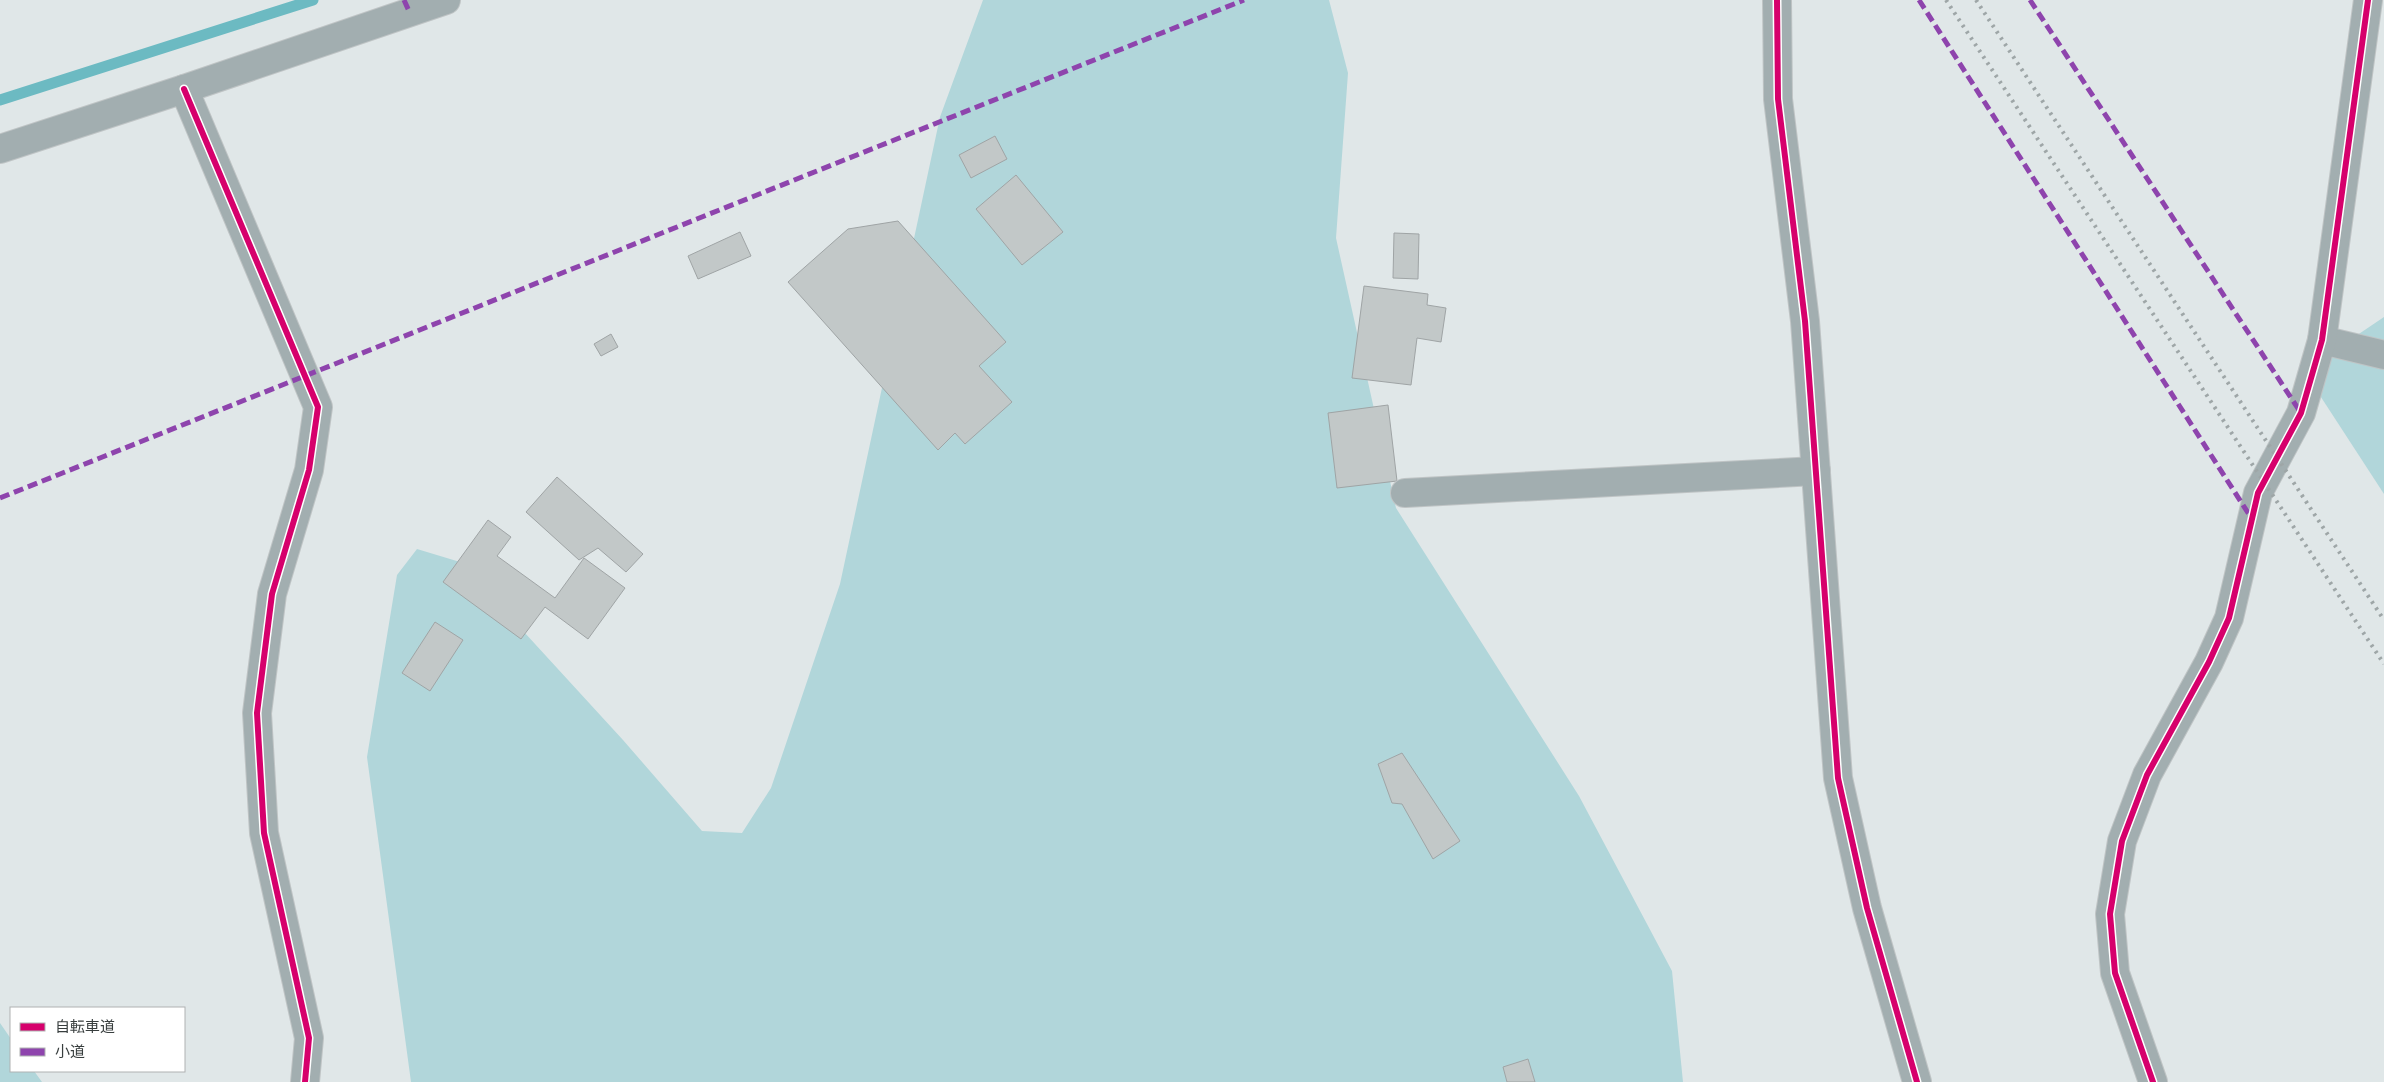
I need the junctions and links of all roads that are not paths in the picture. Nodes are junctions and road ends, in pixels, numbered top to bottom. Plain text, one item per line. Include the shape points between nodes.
1 (446, 0) edge
2 (1777, 0) edge
3 (2368, 0) edge
4 (184, 89) junction
5 (0, 149) edge
6 (2322, 340) junction
7 (2384, 355) edge
8 (1816, 471) junction
9 (1405, 493) dead end
10 (305, 1082) edge
11 (1917, 1082) edge
12 (2153, 1082) edge

1 - 4 street
2 - 8 street via 1778,99 1805,321
3 - 6 street
4 - 5 street
4 - 10 street via 318,407 309,470 272,594 258,714 264,833 309,1038
6 - 7 street
6 - 12 street via 2301,413 2258,493 2229,618 2209,662 2147,775 2122,841 2110,914 2116,973
8 - 9 street
8 - 11 street via 1838,778 1866,908

